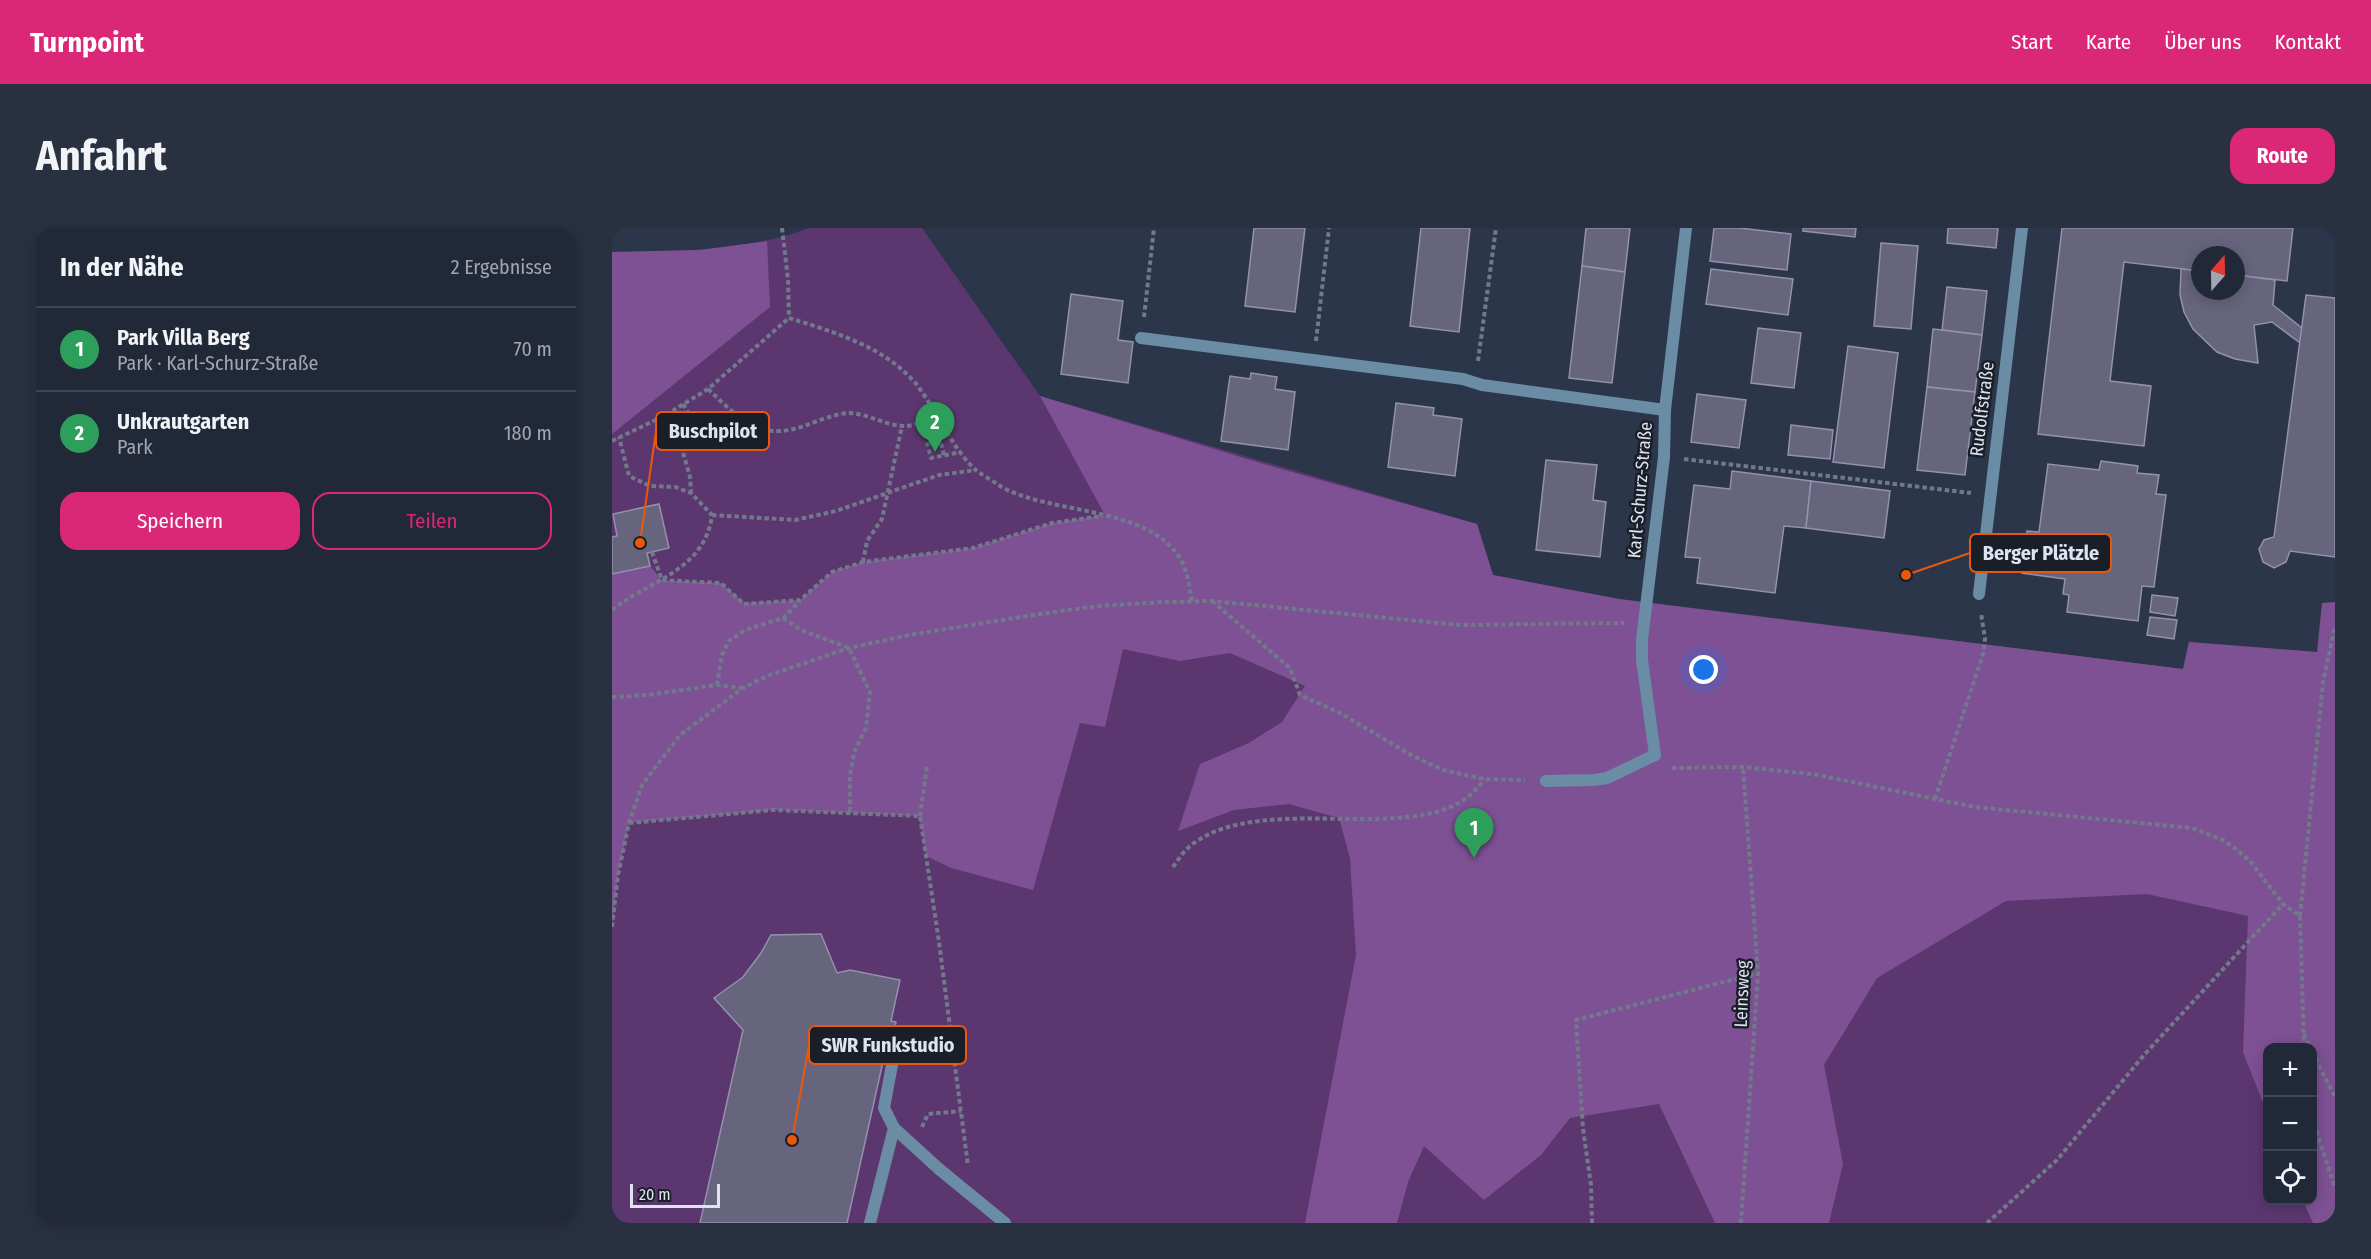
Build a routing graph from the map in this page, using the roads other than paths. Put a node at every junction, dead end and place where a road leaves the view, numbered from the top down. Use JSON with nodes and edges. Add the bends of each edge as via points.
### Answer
{"nodes":[{"id":1,"x":1686,"y":228,"type":"edge"},
{"id":2,"x":2022,"y":228,"type":"edge"},
{"id":3,"x":1141,"y":338,"type":"road end"},
{"id":4,"x":1665,"y":410,"type":"junction"},
{"id":5,"x":1979,"y":594,"type":"road end"},
{"id":6,"x":1546,"y":781,"type":"road end"},
{"id":7,"x":892,"y":1065,"type":"dead end"},
{"id":8,"x":894,"y":1128,"type":"junction"},
{"id":9,"x":870,"y":1223,"type":"edge"},
{"id":10,"x":1005,"y":1223,"type":"edge"}],
"edges":[{"from":1,"to":4,"type":"street","name":"Karl-Schurz-Straße"},
{"from":2,"to":5,"type":"street","name":"Rudolfstraße"},
{"from":3,"to":4,"type":"street","via":[[1463,379]]},
{"from":4,"to":6,"type":"street","name":"Karl-Schurz-Straße","via":[[1664,457],[1642,660],[1654,755],[1607,778]]},
{"from":7,"to":8,"type":"street","via":[[884,1108]]},
{"from":8,"to":9,"type":"street"},
{"from":8,"to":10,"type":"street","bridge":true}]}
